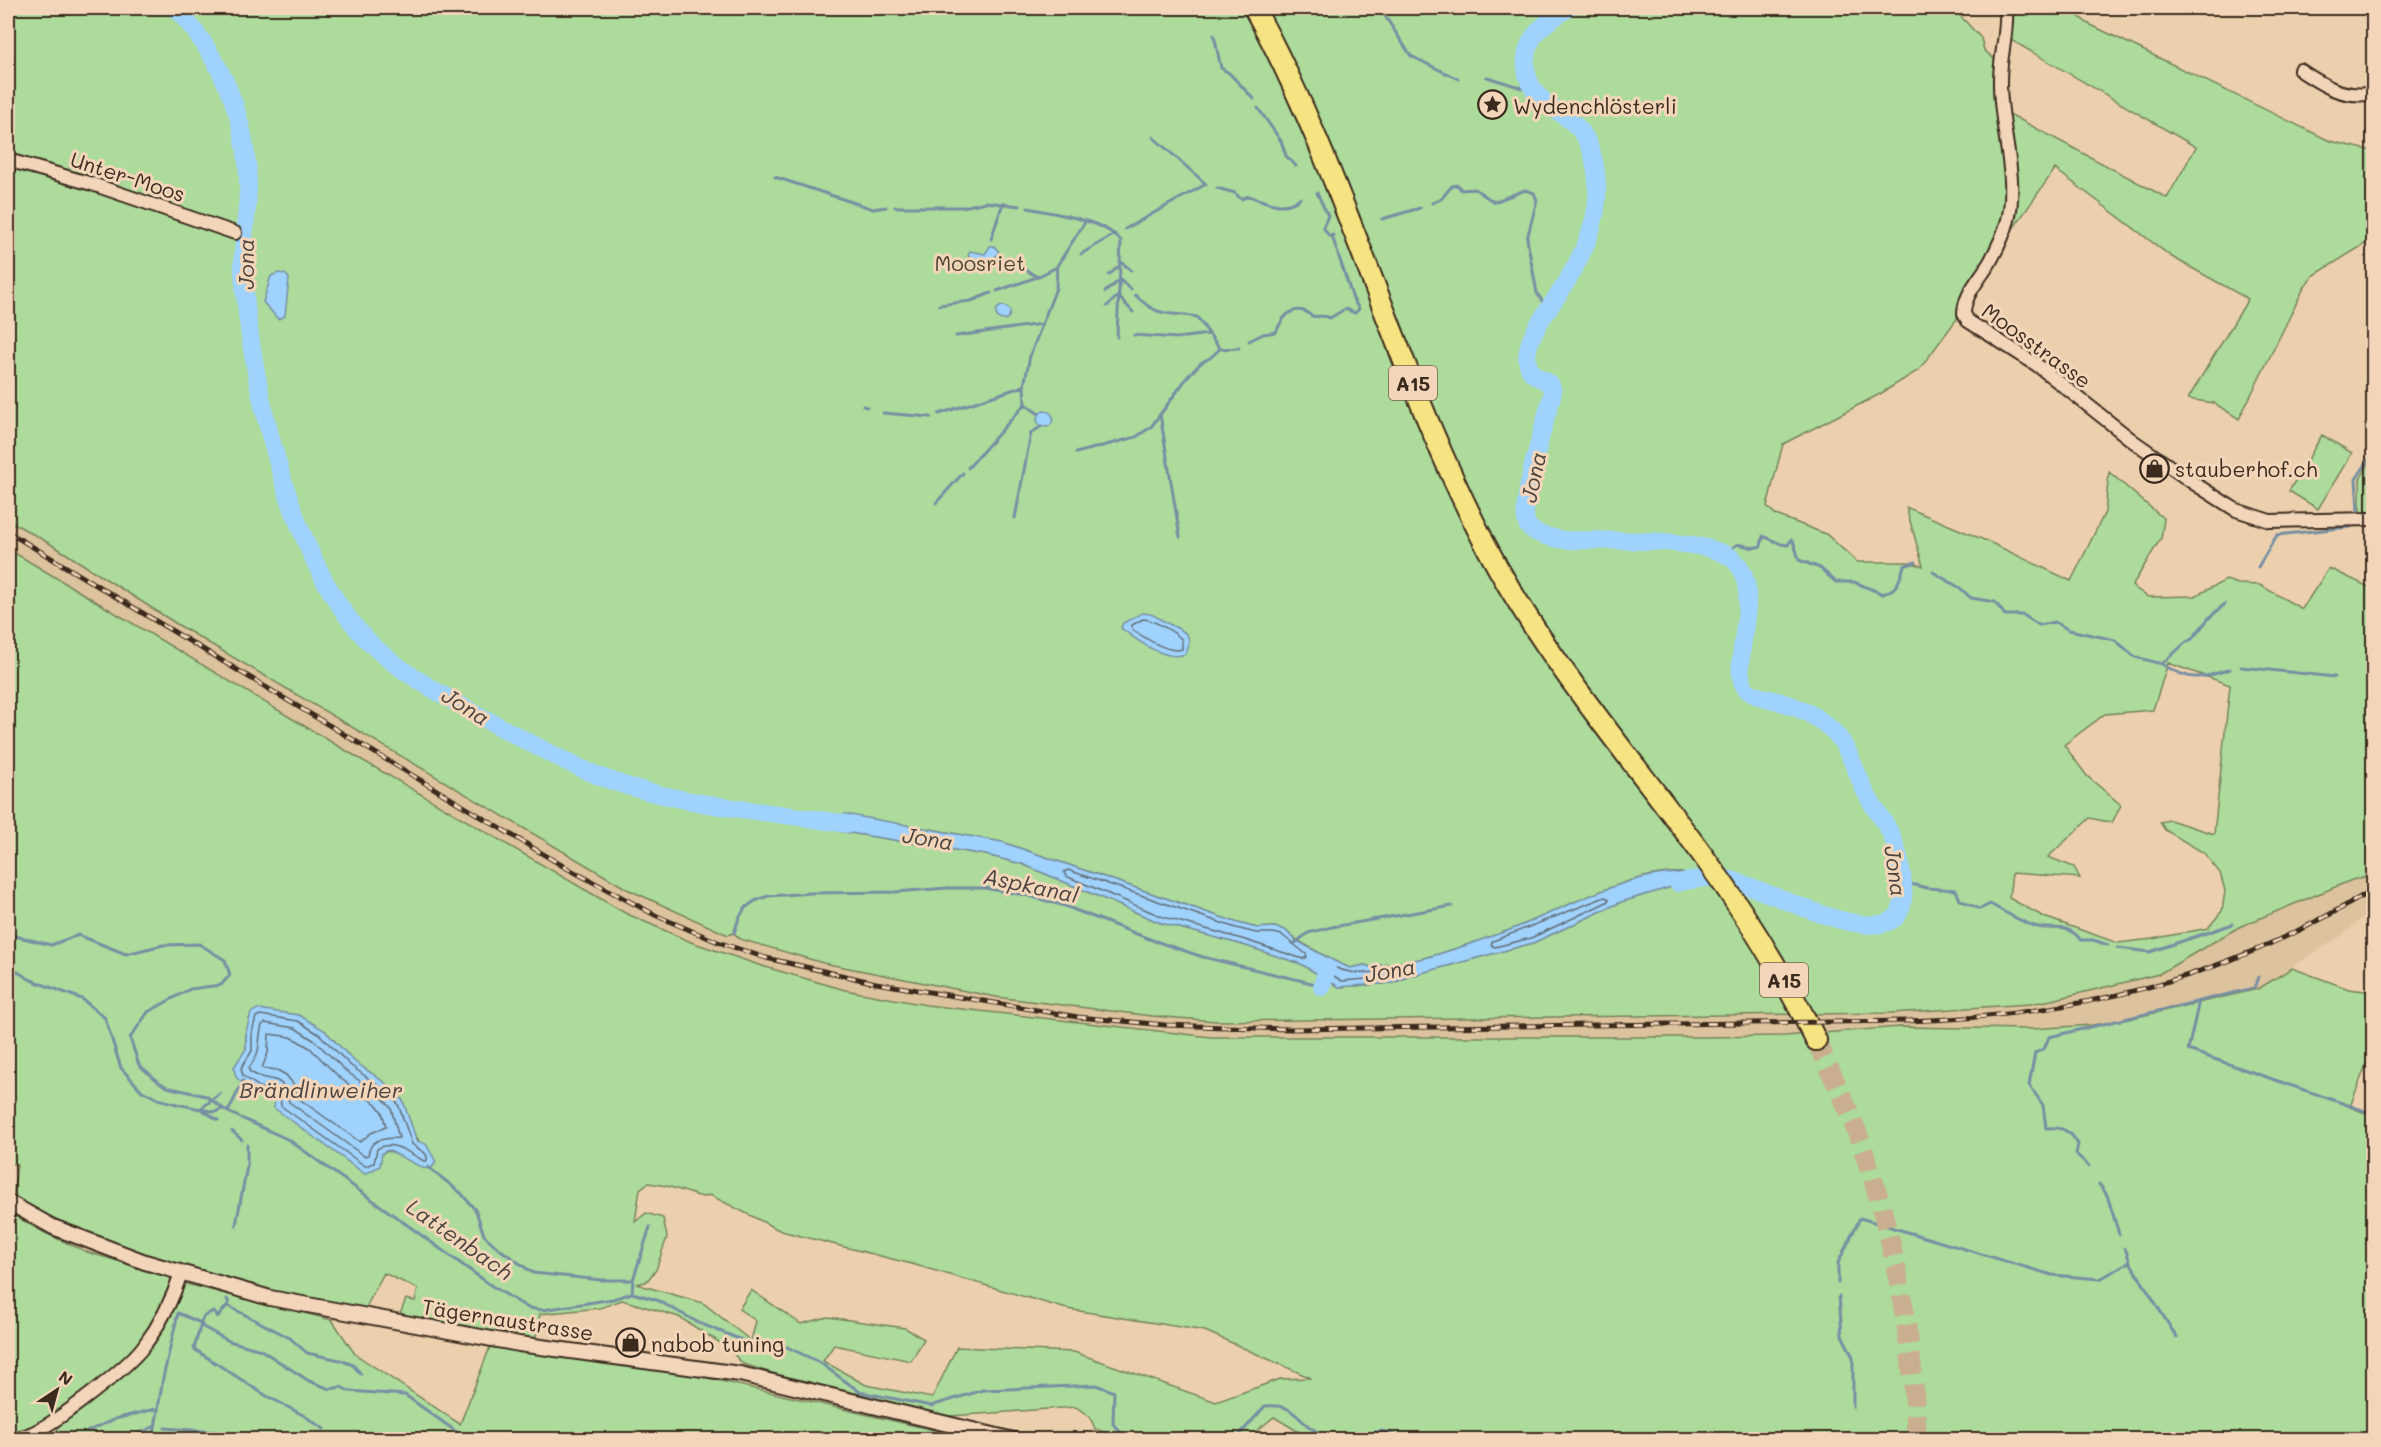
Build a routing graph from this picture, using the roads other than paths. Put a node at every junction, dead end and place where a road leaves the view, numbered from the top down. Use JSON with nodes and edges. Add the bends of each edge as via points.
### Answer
{"nodes":[{"id":1,"x":1254,"y":8,"type":"edge"},
{"id":2,"x":2006,"y":8,"type":"edge"},
{"id":3,"x":2300,"y":70,"type":"dead end"},
{"id":4,"x":2373,"y":93,"type":"edge"},
{"id":5,"x":8,"y":160,"type":"edge"},
{"id":6,"x":235,"y":233,"type":"dead end"},
{"id":7,"x":2373,"y":519,"type":"edge"},
{"id":8,"x":1816,"y":1040,"type":"tunnel mouth"},
{"id":9,"x":8,"y":1202,"type":"edge"},
{"id":10,"x":181,"y":1273,"type":"junction"},
{"id":11,"x":8,"y":1439,"type":"edge"},
{"id":12,"x":1014,"y":1440,"type":"edge"}],
"edges":[{"from":1,"to":8,"type":"highway","number":"A15","via":[[1315,131],[1421,404],[1491,553],[1551,652],[1749,922]]},
{"from":2,"to":7,"type":"street","name":"Moosstrasse","via":[[2008,25],[2000,109],[2011,207],[2000,242],[1966,299],[1964,314],[1968,321],[2037,365],[2133,441],[2236,510],[2270,521]]},
{"from":3,"to":4,"type":"street","via":[[2330,89],[2358,96]]},
{"from":5,"to":6,"type":"street","name":"Unter-Moos"},
{"from":9,"to":10,"type":"street","name":"Tägernaustrasse","via":[[53,1227]]},
{"from":10,"to":11,"type":"street","via":[[168,1306],[135,1355],[50,1424]]},
{"from":10,"to":12,"type":"street","name":"Tägernaustrasse","via":[[270,1298],[351,1314],[519,1344],[740,1374]]}]}
